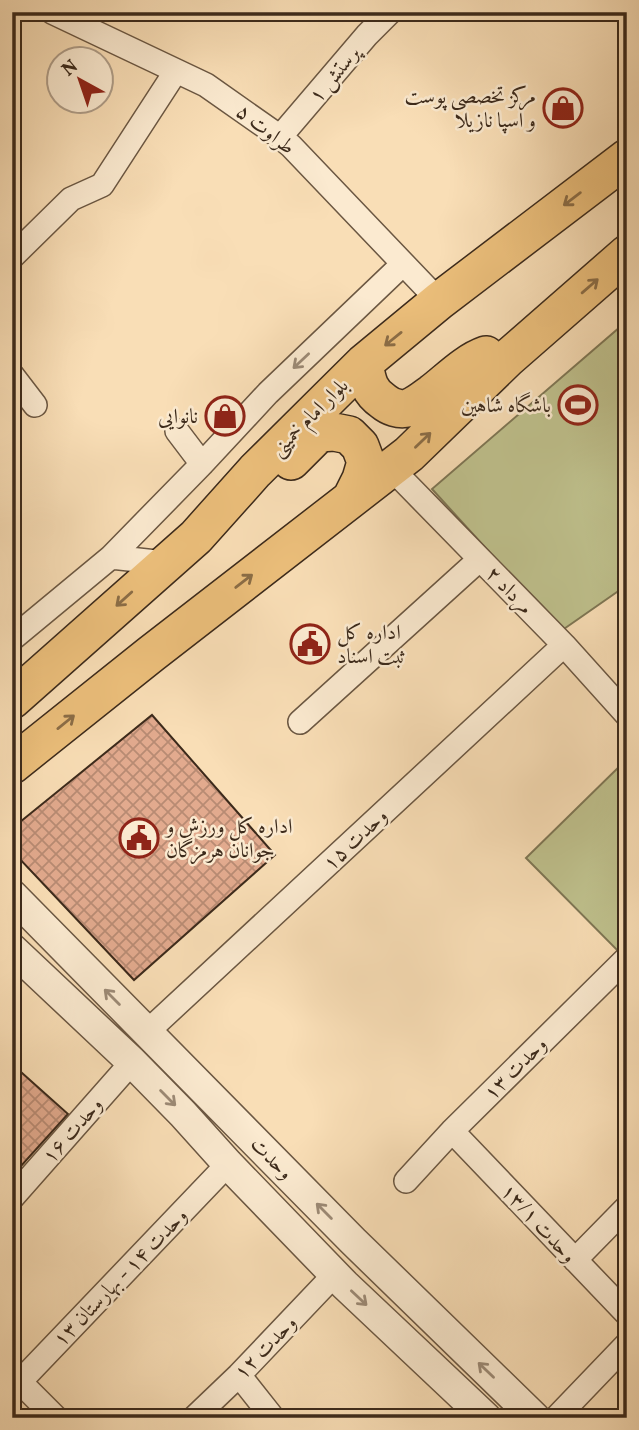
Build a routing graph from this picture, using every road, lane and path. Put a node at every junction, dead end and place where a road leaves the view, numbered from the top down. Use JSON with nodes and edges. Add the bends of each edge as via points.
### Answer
{"nodes":[{"id":1,"x":52,"y":12,"type":"edge"},
{"id":2,"x":390,"y":12,"type":"edge"},
{"id":3,"x":176,"y":71,"type":"junction"},
{"id":4,"x":280,"y":137,"type":"junction"},
{"id":5,"x":627,"y":158,"type":"edge"},
{"id":6,"x":627,"y":254,"type":"edge"},
{"id":7,"x":12,"y":257,"type":"edge"},
{"id":8,"x":403,"y":264,"type":"junction"},
{"id":9,"x":439,"y":301,"type":"junction"},
{"id":10,"x":508,"y":358,"type":"junction"},
{"id":11,"x":364,"y":363,"type":"junction"},
{"id":12,"x":12,"y":375,"type":"edge"},
{"id":13,"x":35,"y":405,"type":"dead end"},
{"id":14,"x":177,"y":431,"type":"dead end"},
{"id":15,"x":202,"y":464,"type":"junction"},
{"id":16,"x":391,"y":468,"type":"junction"},
{"id":17,"x":351,"y":499,"type":"junction"},
{"id":18,"x":196,"y":537,"type":"junction"},
{"id":19,"x":111,"y":556,"type":"junction"},
{"id":20,"x":480,"y":559,"type":"junction"},
{"id":21,"x":165,"y":563,"type":"junction"},
{"id":22,"x":12,"y":639,"type":"edge"},
{"id":23,"x":564,"y":645,"type":"junction"},
{"id":24,"x":12,"y":700,"type":"edge"},
{"id":25,"x":627,"y":715,"type":"edge"},
{"id":26,"x":300,"y":722,"type":"dead end"},
{"id":27,"x":12,"y":765,"type":"edge"},
{"id":28,"x":12,"y":895,"type":"edge"},
{"id":29,"x":12,"y":949,"type":"edge"},
{"id":30,"x":627,"y":958,"type":"edge"},
{"id":31,"x":147,"y":1032,"type":"junction"},
{"id":32,"x":132,"y":1062,"type":"junction"},
{"id":33,"x":452,"y":1131,"type":"junction"},
{"id":34,"x":228,"y":1164,"type":"junction"},
{"id":35,"x":406,"y":1181,"type":"dead end"},
{"id":36,"x":12,"y":1198,"type":"edge"},
{"id":37,"x":627,"y":1207,"type":"edge"},
{"id":38,"x":575,"y":1260,"type":"junction"},
{"id":39,"x":335,"y":1274,"type":"junction"},
{"id":40,"x":627,"y":1314,"type":"edge"},
{"id":41,"x":627,"y":1344,"type":"edge"},
{"id":42,"x":239,"y":1375,"type":"junction"},
{"id":43,"x":16,"y":1386,"type":"edge"},
{"id":44,"x":56,"y":1418,"type":"edge"},
{"id":45,"x":194,"y":1418,"type":"edge"},
{"id":46,"x":273,"y":1418,"type":"edge"},
{"id":47,"x":486,"y":1418,"type":"edge"},
{"id":48,"x":536,"y":1418,"type":"edge"},
{"id":49,"x":556,"y":1418,"type":"edge"}],
"edges":[{"from":1,"to":3,"type":"street","name":"طراوت ۵"},
{"from":2,"to":4,"type":"street","name":"پرستش ۱"},
{"from":3,"to":4,"type":"street","name":"طراوت ۵","via":[[206,85]]},
{"from":3,"to":7,"type":"street","via":[[102,185],[71,199]]},
{"from":4,"to":8,"type":"street","name":"طراوت ۵"},
{"from":5,"to":9,"type":"main road","name":"بلوار امام خمینی","one_way":true},
{"from":10,"to":6,"type":"main road","one_way":true},
{"from":8,"to":9,"type":"street","name":"طراوت ۵"},
{"from":8,"to":15,"type":"street","one_way":true,"via":[[268,393]]},
{"from":9,"to":11,"type":"main road","name":"بلوار امام خمینی","one_way":true},
{"from":10,"to":11,"type":"main road","via":[[484,355],[424,399],[396,408],[375,396],[367,384]]},
{"from":16,"to":10,"type":"main road","one_way":true},
{"from":11,"to":18,"type":"main road","name":"بلوار امام خمینی"},
{"from":12,"to":13,"type":"street"},
{"from":14,"to":15,"type":"street"},
{"from":15,"to":19,"type":"street"},
{"from":16,"to":17,"type":"main road"},
{"from":16,"to":20,"type":"street","name":"مرداد ۲"},
{"from":17,"to":18,"type":"main road","via":[[366,462],[360,446],[349,435],[319,433],[276,476]]},
{"from":27,"to":17,"type":"main road","one_way":true},
{"from":18,"to":21,"type":"main road","name":"بلوار امام خمینی"},
{"from":19,"to":21,"type":"street"},
{"from":19,"to":22,"type":"street"},
{"from":20,"to":23,"type":"street","name":"مرداد ۲"},
{"from":20,"to":26,"type":"street"},
{"from":21,"to":24,"type":"main road","name":"بلوار امام خمینی","one_way":true},
{"from":23,"to":25,"type":"street","name":"مرداد ۲"},
{"from":23,"to":31,"type":"street","name":"وحدت ۱۵"},
{"from":31,"to":28,"type":"street","name":"وحدت","one_way":true},
{"from":29,"to":32,"type":"street","name":"وحدت"},
{"from":30,"to":33,"type":"street","name":"وحدت ۱۳"},
{"from":48,"to":31,"type":"street","name":"وحدت","one_way":true},
{"from":32,"to":34,"type":"street","name":"وحدت","one_way":true},
{"from":32,"to":36,"type":"street","name":"وحدت ۱۶"},
{"from":33,"to":35,"type":"street","name":"وحدت ۱۳"},
{"from":33,"to":38,"type":"street","name":"وحدت ۱۳/۱"},
{"from":34,"to":39,"type":"street","name":"وحدت"},
{"from":34,"to":43,"type":"street","name":"وحدت ۱۴ - بهارستان ۱۳"},
{"from":37,"to":38,"type":"street"},
{"from":38,"to":40,"type":"street","name":"وحدت ۱۳/۱"},
{"from":39,"to":42,"type":"street","name":"وحدت ۱۲"},
{"from":39,"to":47,"type":"street","name":"وحدت","one_way":true},
{"from":41,"to":49,"type":"street"},
{"from":42,"to":45,"type":"street","name":"وحدت ۱۲"},
{"from":42,"to":46,"type":"street"},
{"from":43,"to":44,"type":"street"}]}
